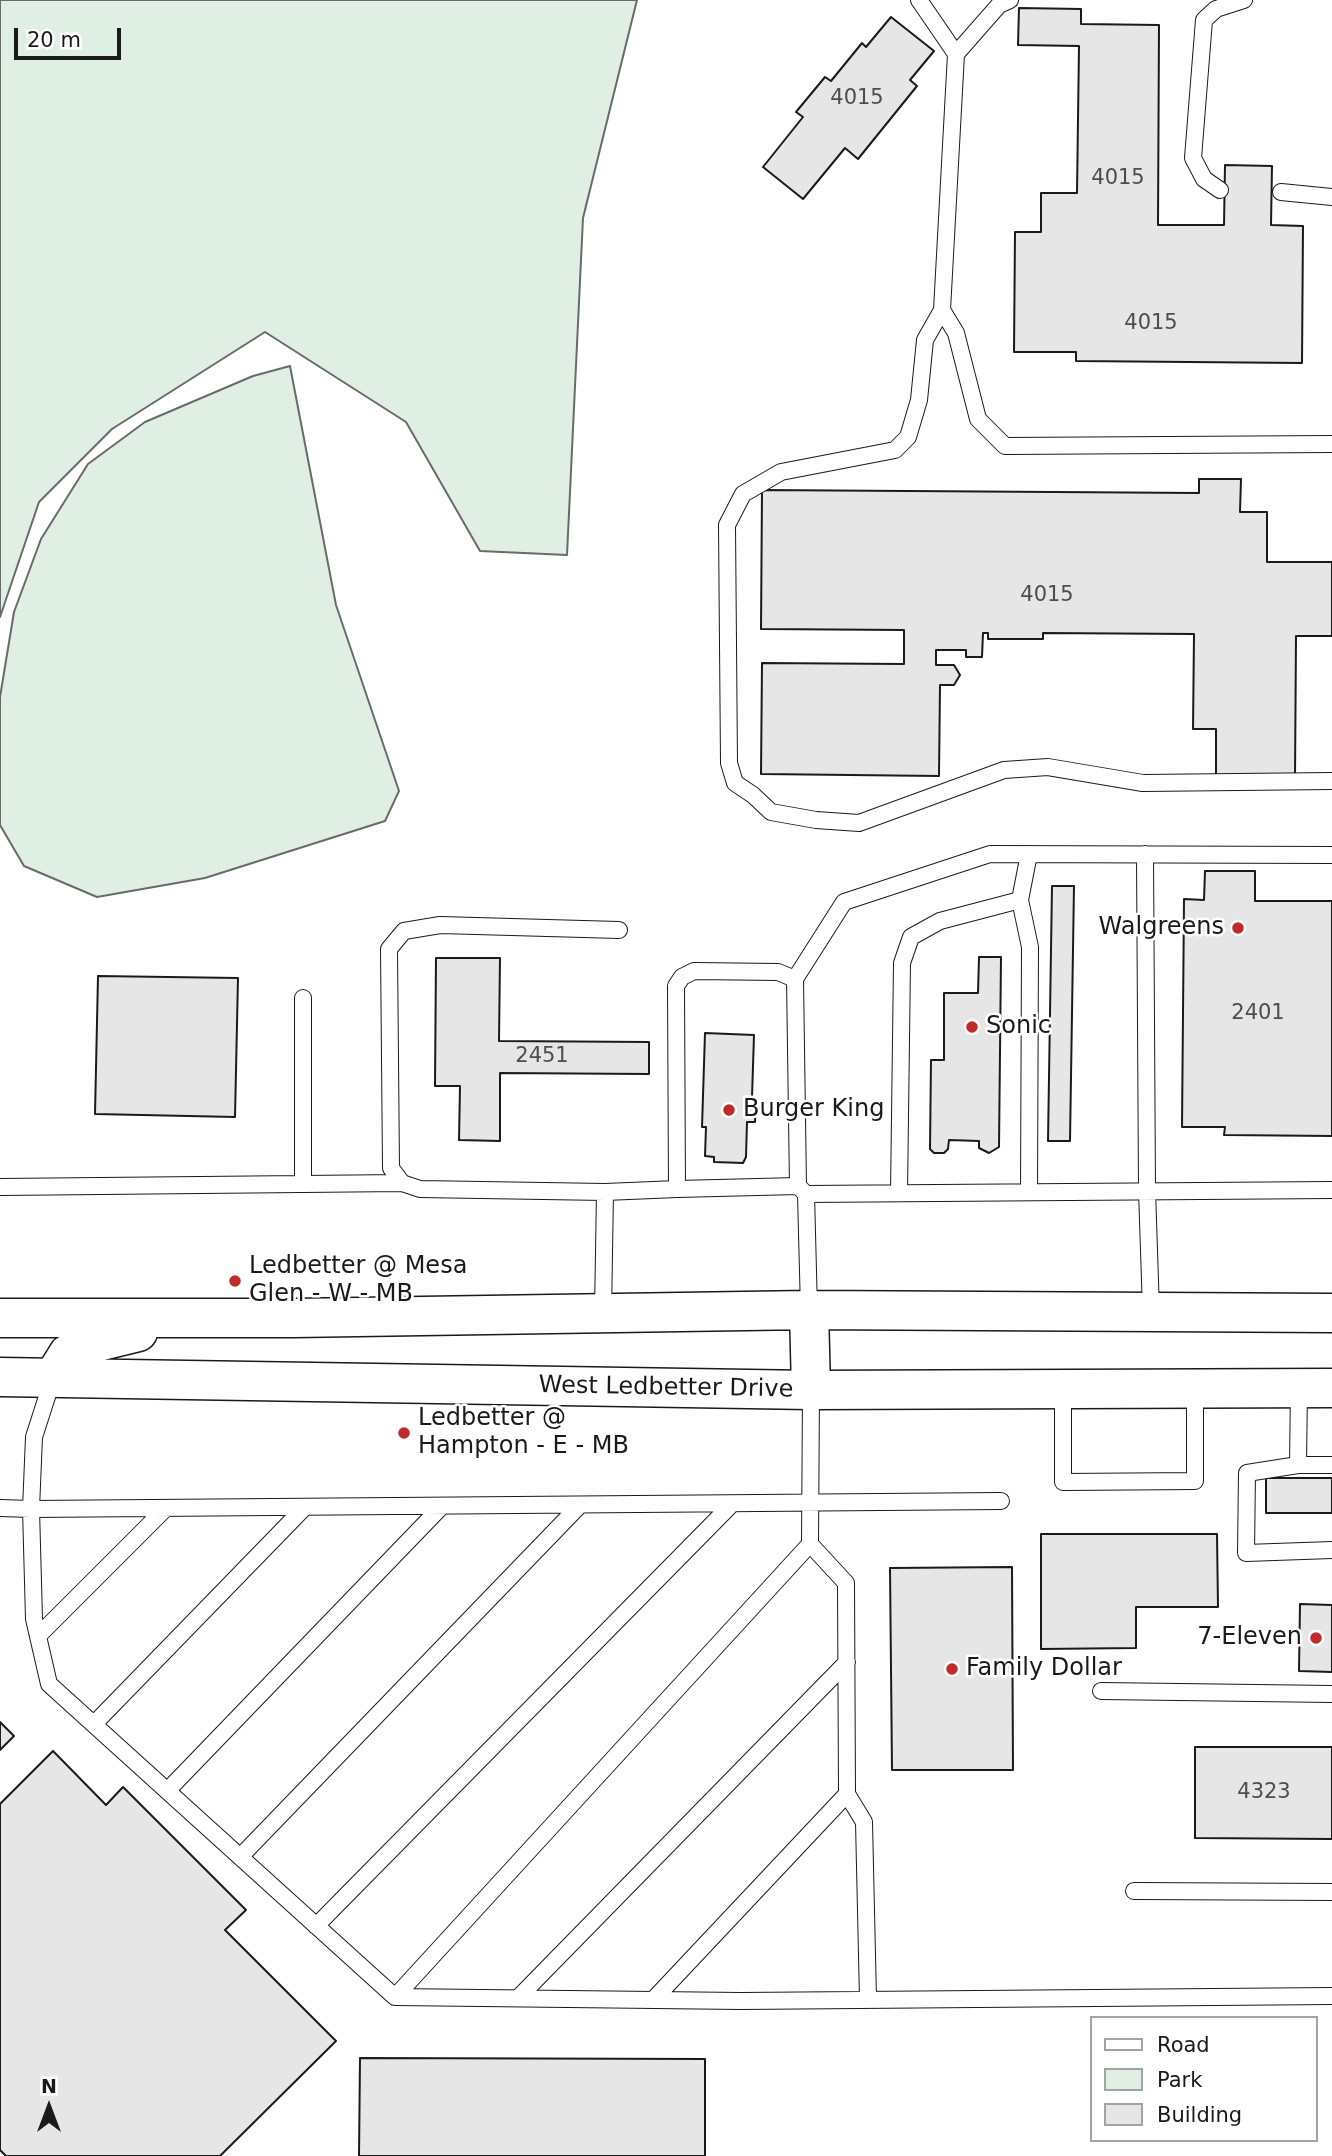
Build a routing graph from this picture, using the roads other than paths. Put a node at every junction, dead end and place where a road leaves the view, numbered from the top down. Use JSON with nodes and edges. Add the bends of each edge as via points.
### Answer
{"nodes":[{"id":1,"x":919,"y":0,"type":"edge"},
{"id":2,"x":1010,"y":0,"type":"edge"},
{"id":3,"x":1244,"y":0,"type":"edge"},
{"id":4,"x":1214,"y":4,"type":"edge"},
{"id":5,"x":956,"y":54,"type":"junction"},
{"id":6,"x":1220,"y":191,"type":"dead end"},
{"id":7,"x":1281,"y":192,"type":"dead end"},
{"id":8,"x":1332,"y":197,"type":"edge"},
{"id":9,"x":942,"y":310,"type":"junction"},
{"id":10,"x":1332,"y":444,"type":"edge"},
{"id":11,"x":1332,"y":781,"type":"edge"},
{"id":12,"x":1028,"y":854,"type":"junction"},
{"id":13,"x":1145,"y":854,"type":"junction"},
{"id":14,"x":1332,"y":855,"type":"edge"},
{"id":15,"x":1020,"y":900,"type":"junction"},
{"id":16,"x":619,"y":930,"type":"dead end"},
{"id":17,"x":795,"y":979,"type":"junction"},
{"id":18,"x":303,"y":998,"type":"dead end"},
{"id":19,"x":402,"y":1183,"type":"junction"},
{"id":20,"x":303,"y":1184,"type":"junction"},
{"id":21,"x":0,"y":1186,"type":"edge"},
{"id":22,"x":677,"y":1189,"type":"junction"},
{"id":23,"x":802,"y":1190,"type":"junction"},
{"id":24,"x":1147,"y":1190,"type":"junction"},
{"id":25,"x":1332,"y":1190,"type":"edge"},
{"id":26,"x":605,"y":1192,"type":"junction"},
{"id":27,"x":1028,"y":1192,"type":"junction"},
{"id":28,"x":899,"y":1193,"type":"junction"},
{"id":29,"x":809,"y":1310,"type":"junction"},
{"id":30,"x":1151,"y":1311,"type":"junction"},
{"id":31,"x":1332,"y":1312,"type":"edge"},
{"id":32,"x":603,"y":1314,"type":"junction"},
{"id":33,"x":0,"y":1318,"type":"edge"},
{"id":34,"x":294,"y":1318,"type":"junction"},
{"id":35,"x":0,"y":1377,"type":"edge"},
{"id":36,"x":52,"y":1378,"type":"junction"},
{"id":37,"x":1195,"y":1388,"type":"junction"},
{"id":38,"x":1316,"y":1388,"type":"edge"},
{"id":39,"x":1063,"y":1389,"type":"junction"},
{"id":40,"x":811,"y":1390,"type":"junction"},
{"id":41,"x":1298,"y":1465,"type":"junction"},
{"id":42,"x":1332,"y":1465,"type":"edge"},
{"id":43,"x":1001,"y":1501,"type":"dead end"},
{"id":44,"x":732,"y":1503,"type":"junction"},
{"id":45,"x":810,"y":1503,"type":"junction"},
{"id":46,"x":580,"y":1505,"type":"junction"},
{"id":47,"x":442,"y":1506,"type":"junction"},
{"id":48,"x":305,"y":1507,"type":"junction"},
{"id":49,"x":0,"y":1508,"type":"edge"},
{"id":50,"x":166,"y":1508,"type":"junction"},
{"id":51,"x":31,"y":1509,"type":"junction"},
{"id":52,"x":810,"y":1544,"type":"junction"},
{"id":53,"x":1332,"y":1550,"type":"edge"},
{"id":54,"x":38,"y":1636,"type":"junction"},
{"id":55,"x":847,"y":1662,"type":"junction"},
{"id":56,"x":1101,"y":1691,"type":"dead end"},
{"id":57,"x":1332,"y":1694,"type":"edge"},
{"id":58,"x":94,"y":1724,"type":"junction"},
{"id":59,"x":167,"y":1791,"type":"junction"},
{"id":60,"x":847,"y":1794,"type":"junction"},
{"id":61,"x":240,"y":1857,"type":"junction"},
{"id":62,"x":1134,"y":1891,"type":"dead end"},
{"id":63,"x":1332,"y":1892,"type":"edge"},
{"id":64,"x":316,"y":1926,"type":"junction"},
{"id":65,"x":1332,"y":1996,"type":"edge"},
{"id":66,"x":395,"y":1997,"type":"junction"},
{"id":67,"x":518,"y":1998,"type":"junction"},
{"id":68,"x":654,"y":1999,"type":"junction"},
{"id":69,"x":868,"y":1999,"type":"junction"}],
"edges":[{"from":1,"to":5,"type":"lane"},
{"from":2,"to":5,"type":"lane","via":[[999,5]]},
{"from":3,"to":4,"type":"lane"},
{"from":4,"to":6,"type":"lane","via":[[1216,9],[1204,20],[1193,158],[1204,179]]},
{"from":5,"to":9,"type":"lane"},
{"from":7,"to":8,"type":"lane"},
{"from":9,"to":10,"type":"lane","via":[[956,333],[978,419],[1005,446]]},
{"from":9,"to":11,"type":"lane","via":[[925,340],[919,400],[908,437],[895,450],[781,472],[743,494],[727,525],[729,763],[734,783],[771,812],[859,823],[1004,770],[1048,767],[1143,783]]},
{"from":12,"to":13,"type":"lane"},
{"from":12,"to":15,"type":"lane"},
{"from":12,"to":17,"type":"lane","via":[[990,854],[844,902]]},
{"from":13,"to":14,"type":"lane"},
{"from":13,"to":24,"type":"lane"},
{"from":15,"to":27,"type":"lane","via":[[1030,947]]},
{"from":15,"to":28,"type":"lane","via":[[940,921],[911,937],[902,963]]},
{"from":16,"to":19,"type":"lane","via":[[440,925],[404,931],[388,949],[391,1168]]},
{"from":17,"to":22,"type":"lane","via":[[778,972],[694,971],[676,986]]},
{"from":17,"to":23,"type":"lane"},
{"from":18,"to":20,"type":"lane"},
{"from":19,"to":20,"type":"lane"},
{"from":19,"to":26,"type":"lane","via":[[421,1189]]},
{"from":20,"to":21,"type":"lane"},
{"from":22,"to":23,"type":"lane"},
{"from":22,"to":26,"type":"lane"},
{"from":23,"to":28,"type":"lane"},
{"from":23,"to":29,"type":"lane"},
{"from":24,"to":25,"type":"lane"},
{"from":24,"to":27,"type":"lane"},
{"from":24,"to":30,"type":"lane"},
{"from":26,"to":32,"type":"lane"},
{"from":27,"to":28,"type":"lane"},
{"from":29,"to":30,"type":"main road"},
{"from":29,"to":32,"type":"main road"},
{"from":29,"to":40,"type":"main road"},
{"from":30,"to":31,"type":"main road"},
{"from":32,"to":34,"type":"main road"},
{"from":33,"to":34,"type":"main road"},
{"from":34,"to":36,"type":"main road","via":[[130,1332],[68,1354]]},
{"from":35,"to":36,"type":"main road","name":"West Ledbetter Drive"},
{"from":36,"to":40,"type":"main road","name":"West Ledbetter Drive"},
{"from":36,"to":51,"type":"lane","via":[[34,1437]]},
{"from":37,"to":38,"type":"main road","name":"West Ledbetter Drive"},
{"from":37,"to":39,"type":"main road","name":"West Ledbetter Drive"},
{"from":37,"to":39,"type":"lane","via":[[1195,1481],[1063,1482]]},
{"from":38,"to":41,"type":"lane"},
{"from":39,"to":40,"type":"main road","name":"West Ledbetter Drive"},
{"from":40,"to":45,"type":"lane"},
{"from":41,"to":42,"type":"lane"},
{"from":41,"to":53,"type":"lane","via":[[1247,1473],[1246,1553]]},
{"from":43,"to":45,"type":"lane"},
{"from":44,"to":45,"type":"lane"},
{"from":44,"to":46,"type":"lane"},
{"from":44,"to":64,"type":"lane"},
{"from":45,"to":52,"type":"lane"},
{"from":46,"to":47,"type":"lane"},
{"from":46,"to":61,"type":"lane"},
{"from":47,"to":48,"type":"lane"},
{"from":47,"to":59,"type":"lane"},
{"from":48,"to":50,"type":"lane"},
{"from":48,"to":58,"type":"lane"},
{"from":49,"to":51,"type":"lane"},
{"from":50,"to":51,"type":"lane"},
{"from":50,"to":54,"type":"lane"},
{"from":51,"to":54,"type":"lane"},
{"from":52,"to":55,"type":"lane","via":[[846,1583]]},
{"from":52,"to":66,"type":"lane"},
{"from":54,"to":58,"type":"lane","via":[[49,1684]]},
{"from":55,"to":60,"type":"lane"},
{"from":55,"to":67,"type":"lane"},
{"from":56,"to":57,"type":"lane"},
{"from":58,"to":59,"type":"lane"},
{"from":59,"to":61,"type":"lane"},
{"from":60,"to":68,"type":"lane"},
{"from":60,"to":69,"type":"lane","via":[[864,1822]]},
{"from":61,"to":64,"type":"lane"},
{"from":62,"to":63,"type":"lane"},
{"from":64,"to":66,"type":"lane"},
{"from":65,"to":69,"type":"lane"},
{"from":66,"to":67,"type":"lane"},
{"from":67,"to":68,"type":"lane"},
{"from":68,"to":69,"type":"lane"}]}
